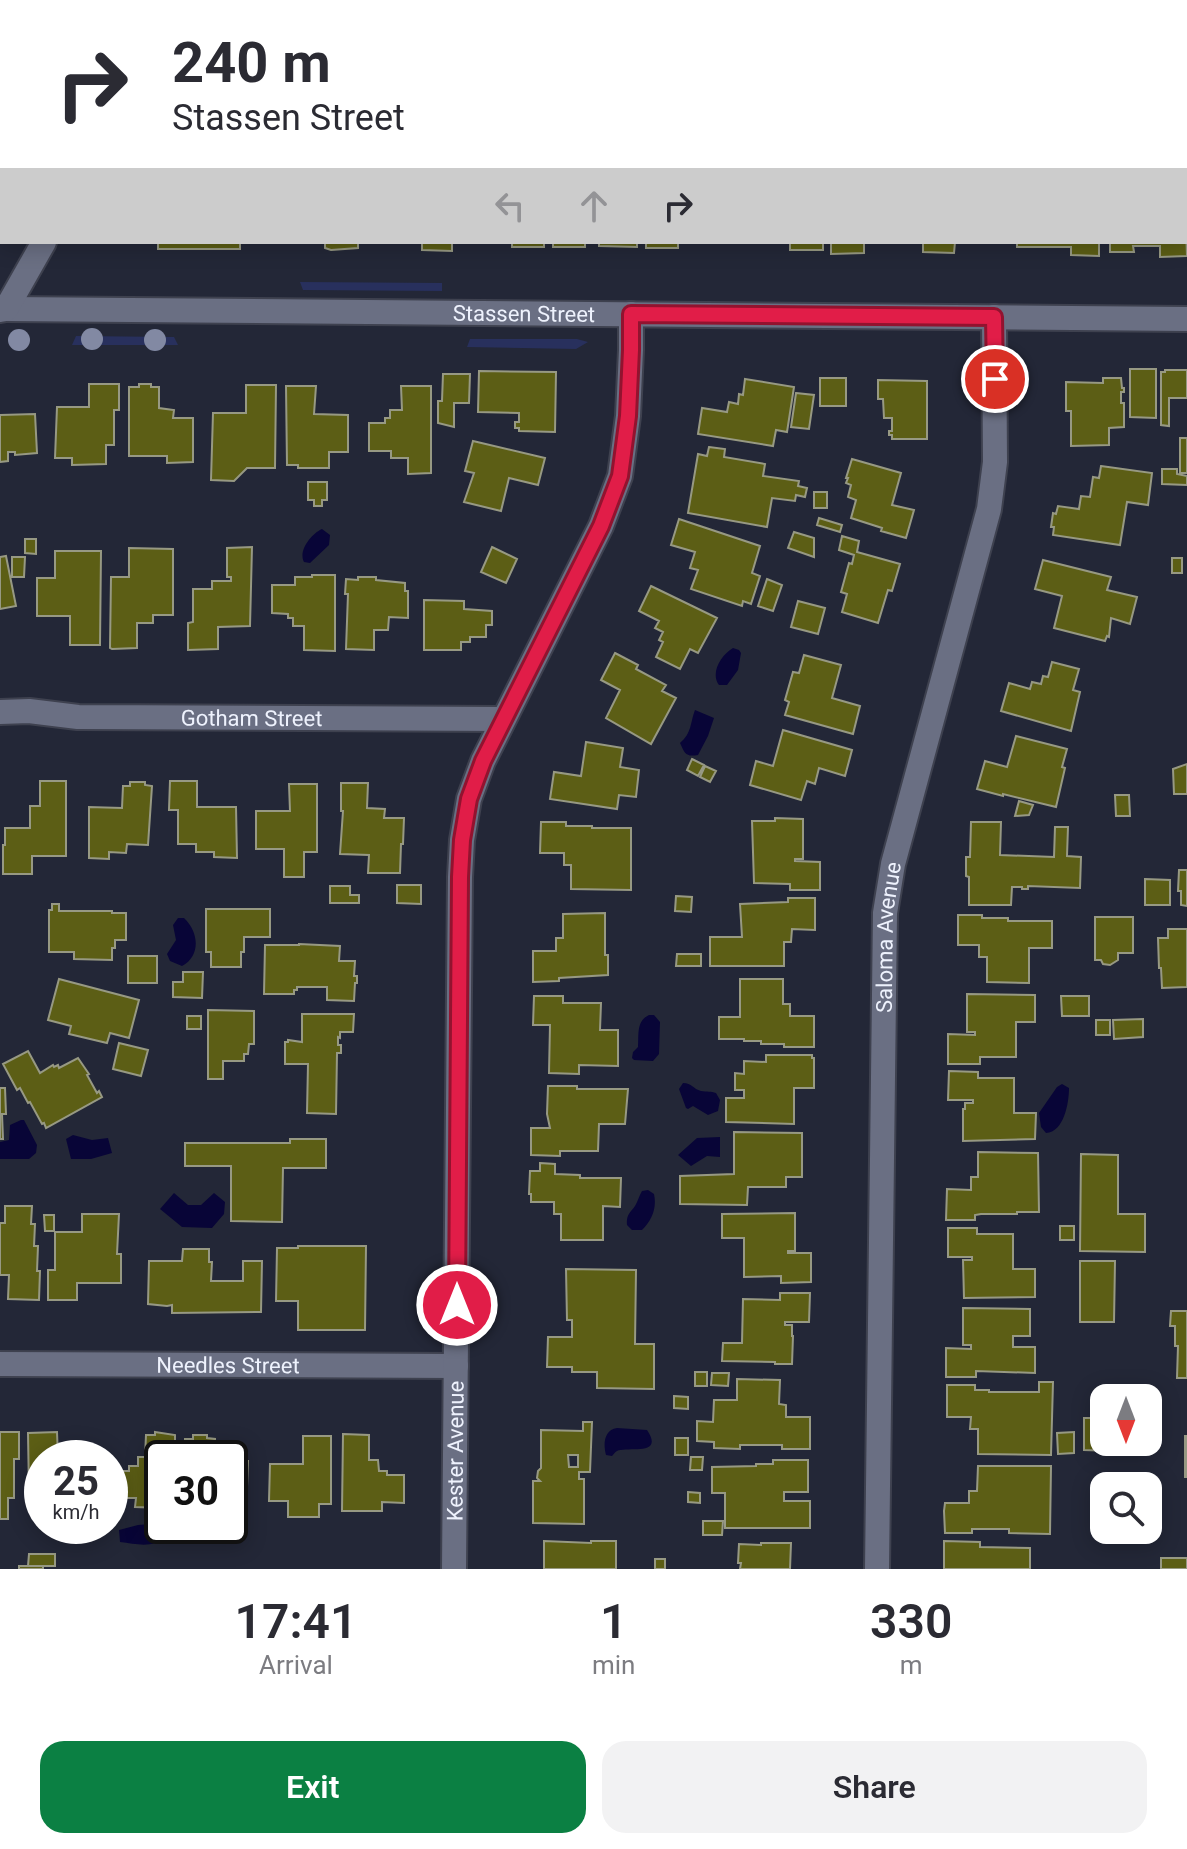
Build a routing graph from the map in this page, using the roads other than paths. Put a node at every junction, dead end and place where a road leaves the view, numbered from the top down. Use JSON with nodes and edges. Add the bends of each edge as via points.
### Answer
{"nodes":[{"id":1,"x":43,"y":244,"type":"edge"},
{"id":2,"x":3,"y":310,"type":"edge"},
{"id":3,"x":631,"y":314,"type":"junction"},
{"id":4,"x":994,"y":317,"type":"junction"},
{"id":5,"x":1187,"y":319,"type":"edge"},
{"id":6,"x":0,"y":712,"type":"edge"},
{"id":7,"x":503,"y":719,"type":"junction"},
{"id":8,"x":0,"y":1364,"type":"edge"},
{"id":9,"x":456,"y":1366,"type":"junction"},
{"id":10,"x":454,"y":1569,"type":"edge"},
{"id":11,"x":877,"y":1569,"type":"edge"}],
"edges":[{"from":1,"to":2,"type":"street"},
{"from":2,"to":3,"type":"street","name":"Stassen Street"},
{"from":3,"to":4,"type":"street","name":"Stassen Street"},
{"from":3,"to":7,"type":"street","name":"Kester Avenue","via":[[620,476],[601,526]]},
{"from":4,"to":5,"type":"street","name":"Stassen Street"},
{"from":4,"to":11,"type":"street","name":"Saloma Avenue","via":[[995,462],[989,509],[893,864],[885,913]]},
{"from":6,"to":7,"type":"street","name":"Gotham Street"},
{"from":7,"to":9,"type":"street","name":"Kester Avenue","via":[[469,799],[462,840]]},
{"from":8,"to":9,"type":"street","name":"Needles Street"},
{"from":9,"to":10,"type":"street","name":"Kester Avenue"}]}
